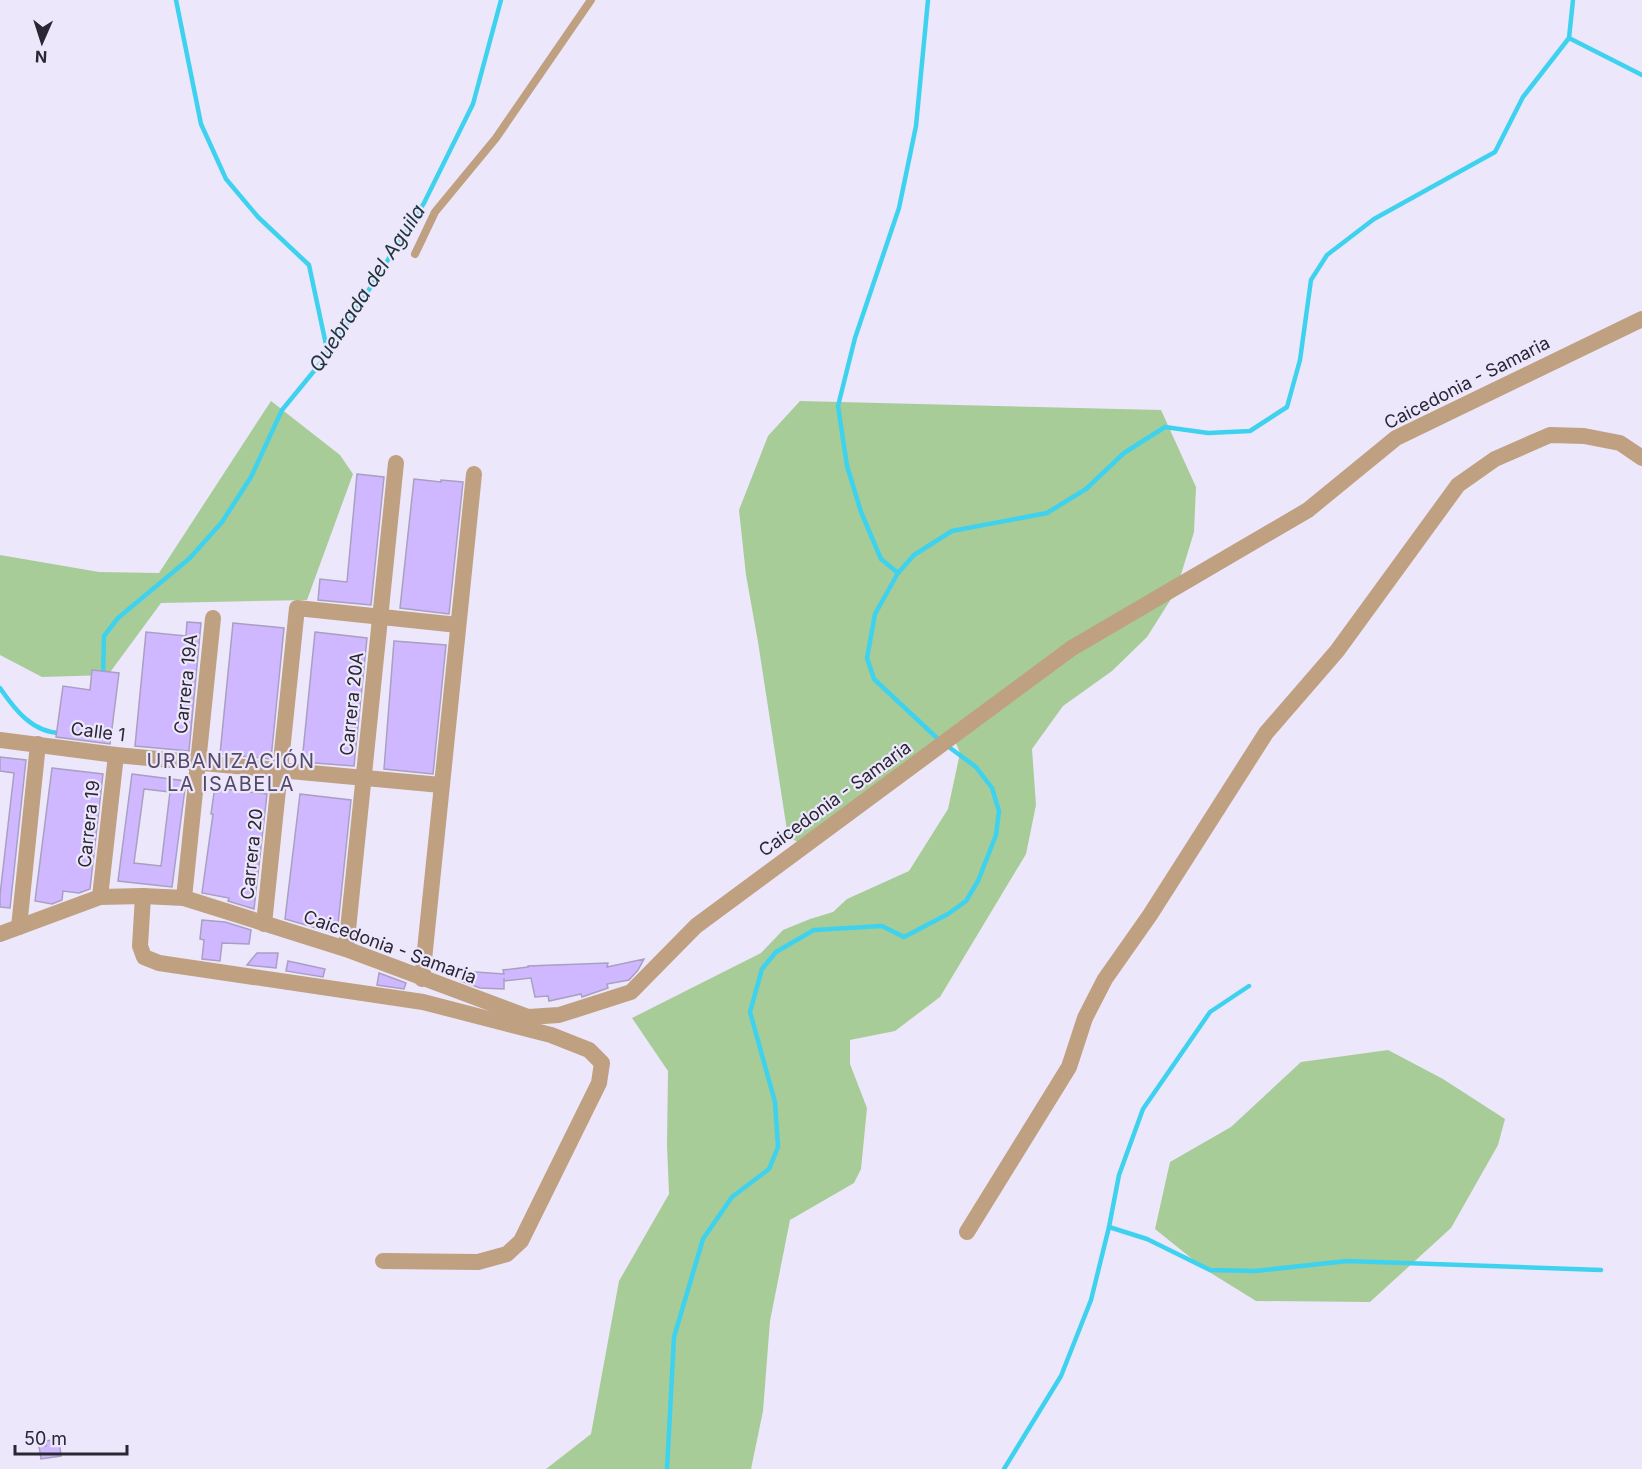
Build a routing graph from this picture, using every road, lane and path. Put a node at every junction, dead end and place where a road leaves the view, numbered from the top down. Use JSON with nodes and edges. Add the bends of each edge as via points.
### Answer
{"nodes":[{"id":1,"x":591,"y":0,"type":"edge"},
{"id":2,"x":415,"y":254,"type":"dead end"},
{"id":3,"x":1642,"y":319,"type":"edge"},
{"id":4,"x":1642,"y":458,"type":"edge"},
{"id":5,"x":396,"y":463,"type":"dead end"},
{"id":6,"x":474,"y":474,"type":"dead end"},
{"id":7,"x":380,"y":617,"type":"junction"},
{"id":8,"x":213,"y":618,"type":"dead end"},
{"id":9,"x":458,"y":625,"type":"junction"},
{"id":10,"x":0,"y":740,"type":"edge"},
{"id":11,"x":38,"y":744,"type":"junction"},
{"id":12,"x":116,"y":755,"type":"junction"},
{"id":13,"x":197,"y":762,"type":"junction"},
{"id":14,"x":280,"y":769,"type":"junction"},
{"id":15,"x":364,"y":777,"type":"junction"},
{"id":16,"x":441,"y":786,"type":"junction"},
{"id":17,"x":143,"y":896,"type":"junction"},
{"id":18,"x":100,"y":897,"type":"junction"},
{"id":19,"x":184,"y":898,"type":"junction"},
{"id":20,"x":264,"y":924,"type":"junction"},
{"id":21,"x":19,"y":927,"type":"junction"},
{"id":22,"x":0,"y":934,"type":"edge"},
{"id":23,"x":346,"y":949,"type":"junction"},
{"id":24,"x":422,"y":979,"type":"junction"},
{"id":25,"x":967,"y":1232,"type":"dead end"},
{"id":26,"x":383,"y":1261,"type":"dead end"}],
"edges":[{"from":1,"to":2,"type":"lane","via":[[496,138],[435,212]]},
{"from":3,"to":24,"type":"street","name":"Caicedonia - Samaria","via":[[1396,438],[1308,510],[1072,648],[696,926],[631,992],[559,1016],[528,1017]]},
{"from":4,"to":25,"type":"street","via":[[1620,443],[1550,435],[1495,459],[1458,485],[1337,651],[1266,733],[1105,979],[1085,1018],[1070,1067]]},
{"from":5,"to":7,"type":"street","name":"Carrera 20A"},
{"from":6,"to":9,"type":"street"},
{"from":7,"to":9,"type":"street"},
{"from":7,"to":14,"type":"street","name":"Carrera 20","via":[[297,608]]},
{"from":7,"to":15,"type":"street","name":"Carrera 20A"},
{"from":8,"to":13,"type":"street","name":"Carrera 19A"},
{"from":9,"to":16,"type":"street"},
{"from":10,"to":11,"type":"street","name":"Calle 1"},
{"from":11,"to":12,"type":"street","name":"Calle 1"},
{"from":11,"to":21,"type":"street"},
{"from":12,"to":13,"type":"street","name":"Calle 1"},
{"from":12,"to":18,"type":"street","name":"Carrera 19"},
{"from":13,"to":14,"type":"street","name":"Calle 1"},
{"from":13,"to":19,"type":"street","name":"Carrera 19A"},
{"from":14,"to":15,"type":"street","name":"Calle 1"},
{"from":14,"to":20,"type":"street","name":"Carrera 20"},
{"from":15,"to":16,"type":"street","name":"Calle 1"},
{"from":15,"to":23,"type":"street","name":"Carrera 20A"},
{"from":16,"to":24,"type":"street"},
{"from":17,"to":18,"type":"street","name":"Caicedonia - Samaria"},
{"from":17,"to":19,"type":"street","name":"Caicedonia - Samaria"},
{"from":17,"to":26,"type":"street","via":[[140,946],[144,957],[159,963],[423,1002],[551,1035],[589,1050],[602,1063],[599,1083],[521,1241],[507,1254],[478,1262]]},
{"from":18,"to":21,"type":"street","name":"Caicedonia - Samaria"},
{"from":19,"to":20,"type":"street","name":"Caicedonia - Samaria"},
{"from":20,"to":23,"type":"street","name":"Caicedonia - Samaria"},
{"from":21,"to":22,"type":"street","name":"Caicedonia - Samaria"},
{"from":23,"to":24,"type":"street","name":"Caicedonia - Samaria"}]}
